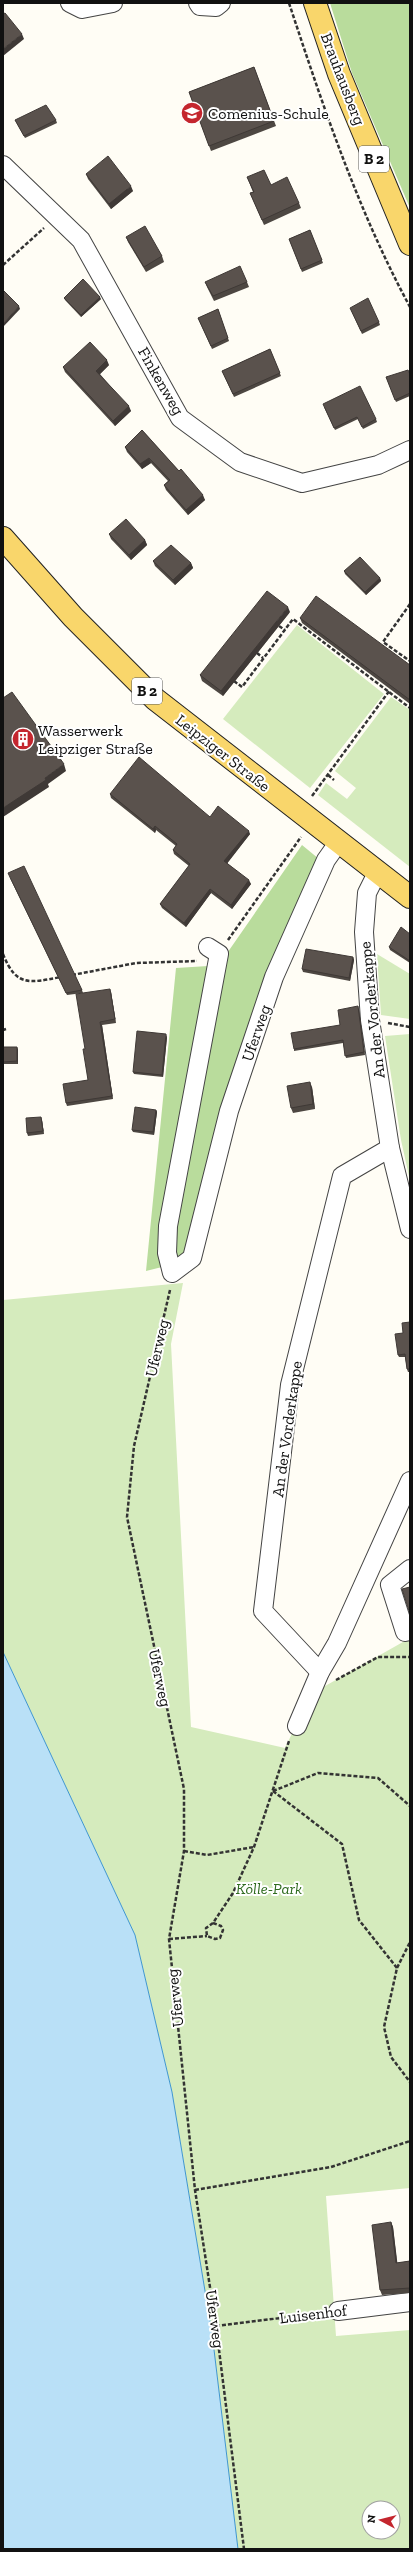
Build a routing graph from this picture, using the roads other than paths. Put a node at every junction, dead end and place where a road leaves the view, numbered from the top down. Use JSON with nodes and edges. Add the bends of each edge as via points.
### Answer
{"nodes":[{"id":1,"x":70,"y":3,"type":"edge"},
{"id":2,"x":113,"y":3,"type":"edge"},
{"id":3,"x":198,"y":3,"type":"edge"},
{"id":4,"x":221,"y":3,"type":"edge"},
{"id":5,"x":316,"y":3,"type":"edge"},
{"id":6,"x":3,"y":165,"type":"edge"},
{"id":7,"x":410,"y":244,"type":"edge"},
{"id":8,"x":410,"y":450,"type":"edge"},
{"id":9,"x":3,"y":538,"type":"edge"},
{"id":10,"x":338,"y":843,"type":"junction"},
{"id":11,"x":377,"y":873,"type":"junction"},
{"id":12,"x":410,"y":898,"type":"edge"},
{"id":13,"x":214,"y":950,"type":"road end"},
{"id":14,"x":390,"y":1148,"type":"junction"},
{"id":15,"x":410,"y":1229,"type":"edge"},
{"id":16,"x":410,"y":1480,"type":"edge"},
{"id":17,"x":410,"y":1569,"type":"edge"},
{"id":18,"x":410,"y":1631,"type":"edge"},
{"id":19,"x":320,"y":1672,"type":"junction"},
{"id":20,"x":297,"y":1726,"type":"road end"},
{"id":21,"x":410,"y":2302,"type":"edge"},
{"id":22,"x":338,"y":2311,"type":"road end"}],
"edges":[{"from":1,"to":2,"type":"street","via":[[82,9]]},
{"from":3,"to":4,"type":"street","via":[[200,6],[216,7]]},
{"from":5,"to":7,"type":"main road","name":"Brauhausberg","number":"B 2","via":[[339,74]]},
{"from":6,"to":8,"type":"street","name":"Finkenweg","via":[[81,240],[180,418],[240,462],[302,483],[378,465]]},
{"from":9,"to":10,"type":"main road","name":"Leipziger Straße","number":"B 2","via":[[72,616],[155,699]]},
{"from":10,"to":11,"type":"main road","name":"Leipziger Straße","number":"B 2"},
{"from":10,"to":13,"type":"street","name":"Uferweg","via":[[326,860],[274,977],[230,1111],[192,1258],[172,1273],[167,1253],[168,1226]]},
{"from":11,"to":12,"type":"main road","name":"Leipziger Straße","number":"B 2"},
{"from":11,"to":14,"type":"street","name":"An der Vorderkappe","via":[[367,893],[364,932],[370,1020]]},
{"from":14,"to":15,"type":"street","name":"An der Vorderkappe"},
{"from":14,"to":19,"type":"street","name":"An der Vorderkappe","via":[[342,1176],[290,1385],[263,1611]]},
{"from":16,"to":19,"type":"street","via":[[337,1643]]},
{"from":17,"to":18,"type":"street","via":[[390,1585],[405,1632]]},
{"from":19,"to":20,"type":"street"},
{"from":21,"to":22,"type":"street","name":"Luisenhof"}]}
